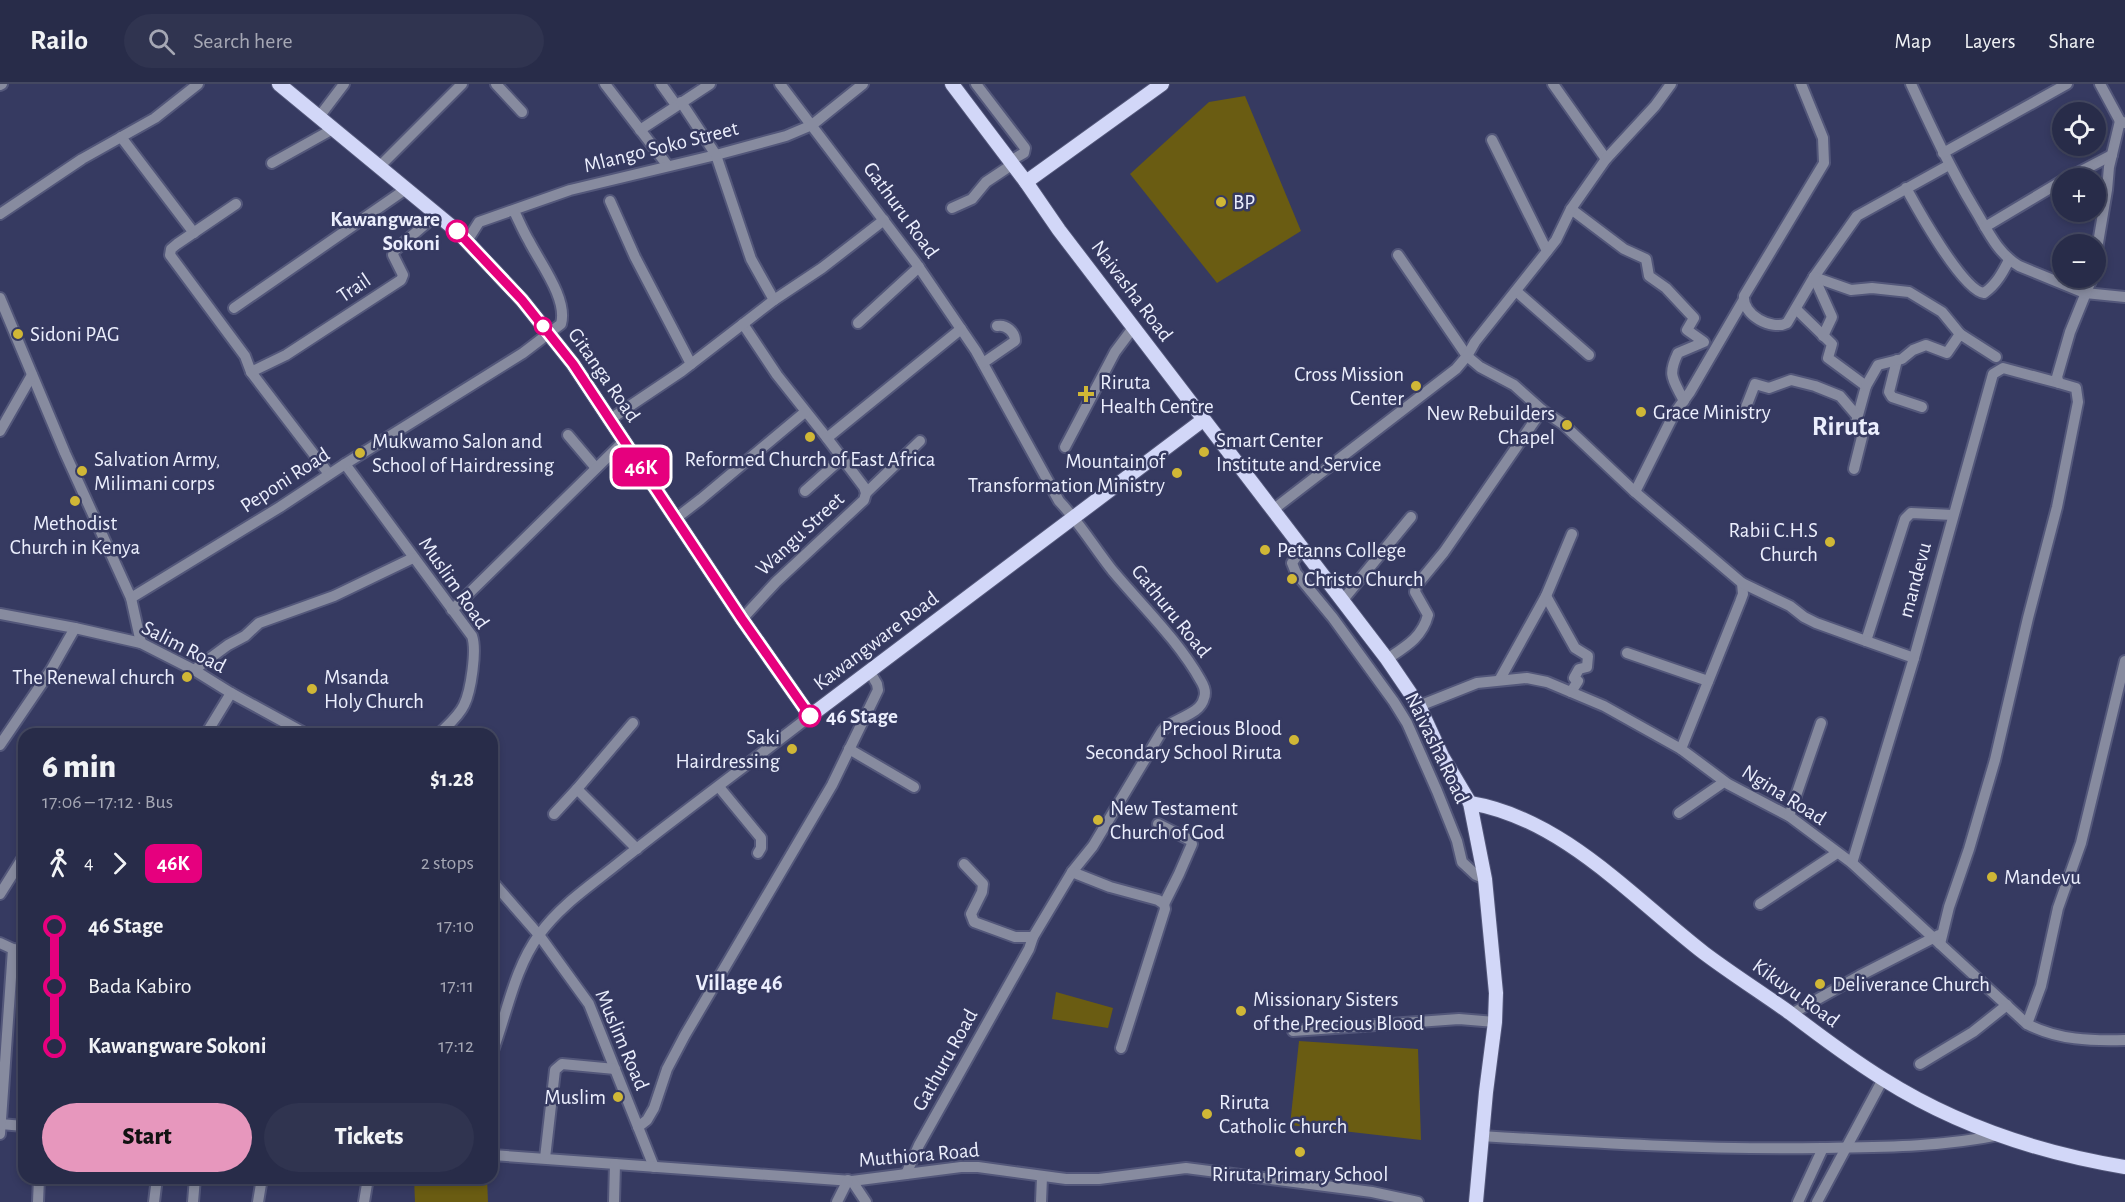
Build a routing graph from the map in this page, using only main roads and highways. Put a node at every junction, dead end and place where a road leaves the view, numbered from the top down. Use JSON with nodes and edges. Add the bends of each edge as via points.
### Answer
{"nodes":[{"id":1,"x":279,"y":84,"type":"edge"},
{"id":2,"x":952,"y":84,"type":"edge"},
{"id":3,"x":1158,"y":85,"type":"edge"},
{"id":4,"x":1026,"y":182,"type":"junction"},
{"id":5,"x":1203,"y":420,"type":"junction"},
{"id":6,"x":810,"y":716,"type":"joint"},
{"id":7,"x":1470,"y":803,"type":"junction"},
{"id":8,"x":2125,"y":1167,"type":"edge"},
{"id":9,"x":1476,"y":1202,"type":"edge"}],
"edges":[{"from":1,"to":6,"type":"main road","name":"Gitanga Road","via":[[466,241],[522,300],[573,364]]},
{"from":2,"to":4,"type":"main road","name":"Naivasha Road"},
{"from":3,"to":4,"type":"main road"},
{"from":4,"to":5,"type":"main road","name":"Naivasha Road"},
{"from":5,"to":6,"type":"main road","name":"Kawangware Road"},
{"from":5,"to":7,"type":"main road","name":"Naivasha Road","via":[[1387,658],[1419,706]]},
{"from":7,"to":8,"type":"main road","name":"Kikuyu Road","via":[[1504,810],[1580,852],[1705,954],[1883,1079],[1931,1106],[2041,1150]]},
{"from":7,"to":9,"type":"main road","name":"Naivasha Road","via":[[1485,879],[1496,993]]}]}
